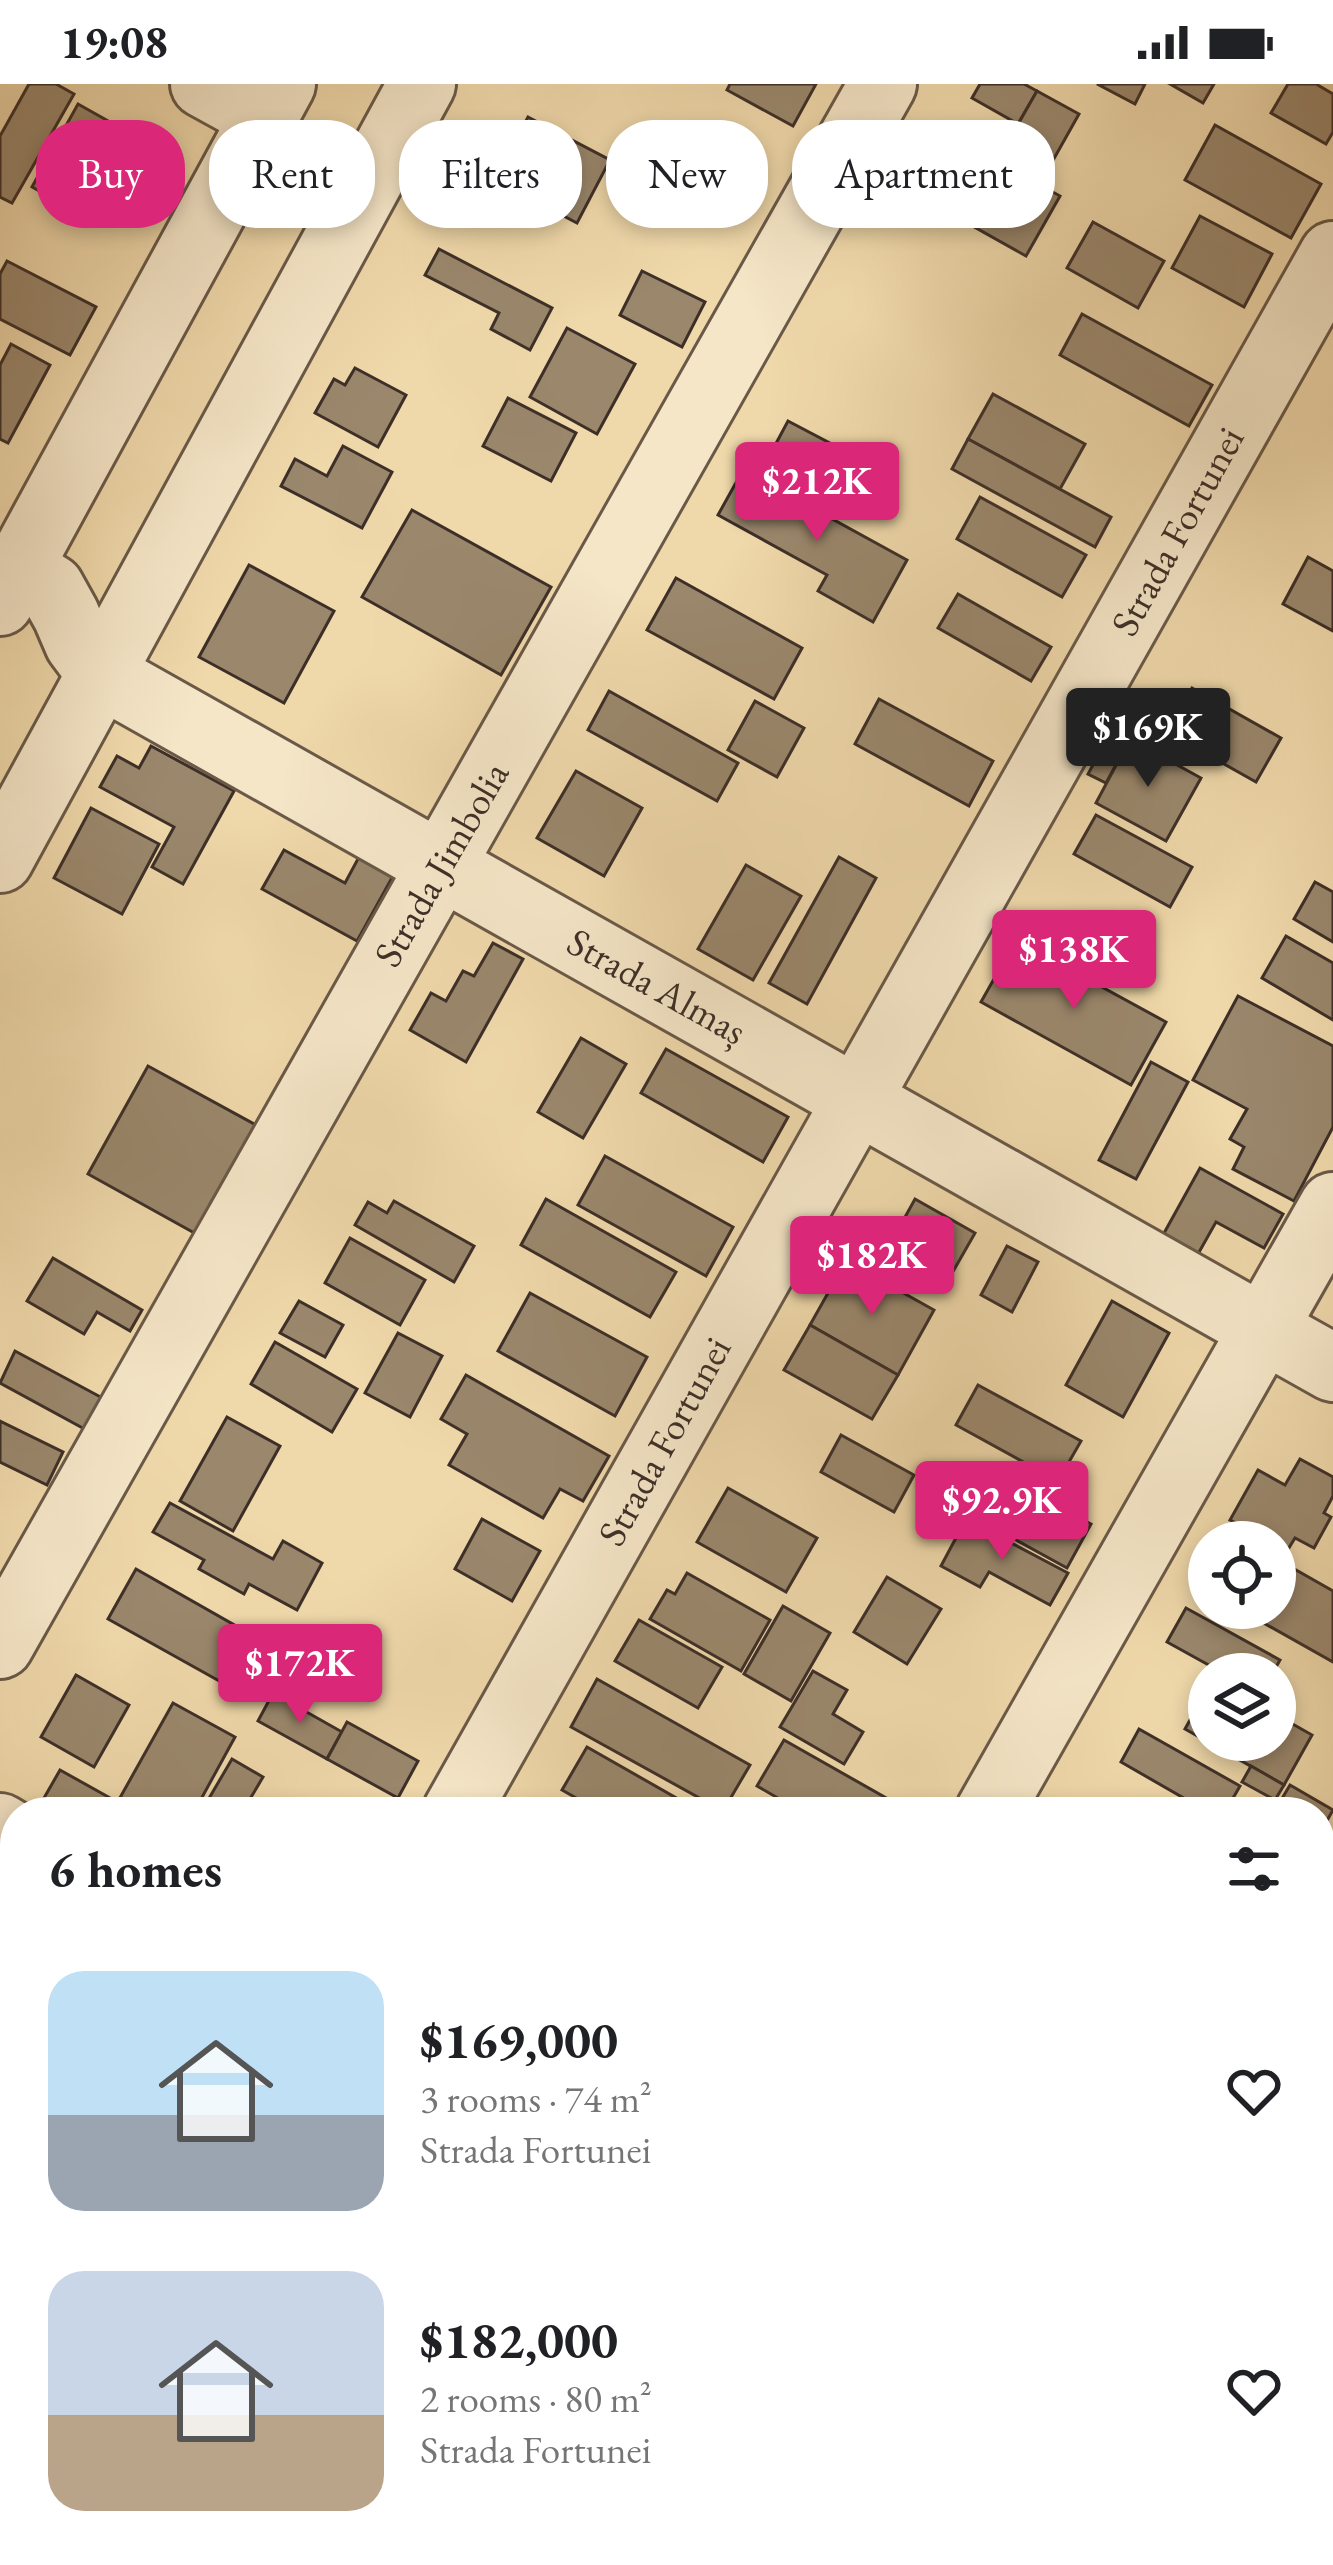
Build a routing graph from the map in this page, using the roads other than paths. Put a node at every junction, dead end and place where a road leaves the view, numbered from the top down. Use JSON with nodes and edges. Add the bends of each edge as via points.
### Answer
{"nodes":[{"id":1,"x":204,"y":84,"type":"edge"},
{"id":2,"x":422,"y":84,"type":"edge"},
{"id":3,"x":883,"y":84,"type":"edge"},
{"id":4,"x":273,"y":100,"type":"edge"},
{"id":5,"x":1333,"y":255,"type":"edge"},
{"id":6,"x":15,"y":548,"type":"edge"},
{"id":7,"x":100,"y":674,"type":"junction"},
{"id":8,"x":0,"y":859,"type":"edge"},
{"id":9,"x":441,"y":865,"type":"junction"},
{"id":10,"x":856,"y":1099,"type":"junction"},
{"id":11,"x":1333,"y":1206,"type":"edge"},
{"id":12,"x":1263,"y":1329,"type":"junction"},
{"id":13,"x":1333,"y":1368,"type":"edge"},
{"id":14,"x":0,"y":1645,"type":"edge"},
{"id":15,"x":464,"y":1797,"type":"edge"},
{"id":16,"x":998,"y":1797,"type":"edge"}],
"edges":[{"from":1,"to":4,"type":"street"},
{"from":2,"to":7,"type":"street"},
{"from":3,"to":9,"type":"street","name":"Strada Jimbolia"},
{"from":4,"to":6,"type":"street"},
{"from":5,"to":10,"type":"street","name":"Strada Fortunei"},
{"from":6,"to":7,"type":"street","name":"Strada Almaș","via":[[51,588]]},
{"from":7,"to":8,"type":"street"},
{"from":7,"to":9,"type":"street","name":"Strada Almaș"},
{"from":9,"to":10,"type":"street","name":"Strada Almaș"},
{"from":9,"to":14,"type":"street","name":"Strada Jimbolia"},
{"from":10,"to":12,"type":"street","name":"Strada Almaș"},
{"from":10,"to":15,"type":"street","name":"Strada Fortunei"},
{"from":11,"to":12,"type":"street"},
{"from":12,"to":13,"type":"street","name":"Strada Almaș"},
{"from":12,"to":16,"type":"street"}]}
